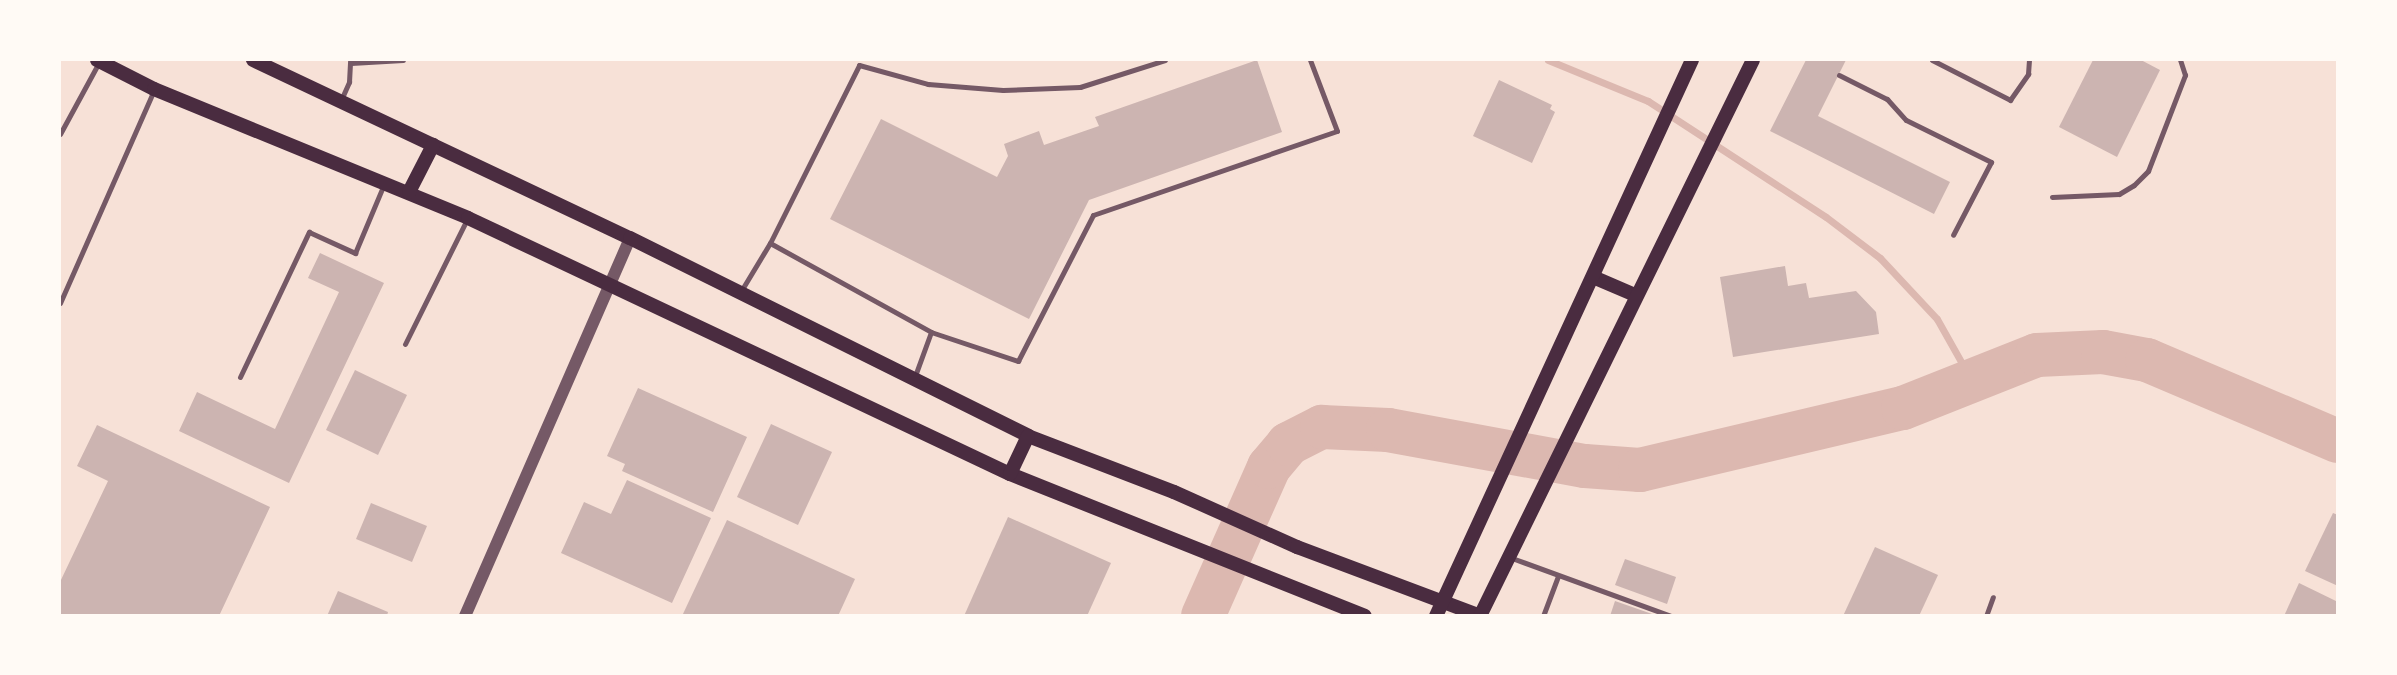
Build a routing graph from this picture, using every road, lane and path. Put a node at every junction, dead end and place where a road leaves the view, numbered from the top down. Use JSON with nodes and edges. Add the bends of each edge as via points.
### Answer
{"nodes":[{"id":1,"x":98,"y":60,"type":"edge"},
{"id":2,"x":253,"y":60,"type":"edge"},
{"id":3,"x":403,"y":60,"type":"edge"},
{"id":4,"x":1165,"y":60,"type":"edge"},
{"id":5,"x":1310,"y":60,"type":"edge"},
{"id":6,"x":1753,"y":60,"type":"edge"},
{"id":7,"x":1932,"y":60,"type":"edge"},
{"id":8,"x":2029,"y":60,"type":"edge"},
{"id":9,"x":2180,"y":60,"type":"edge"},
{"id":10,"x":351,"y":61,"type":"edge"},
{"id":11,"x":860,"y":62,"type":"edge"},
{"id":12,"x":1690,"y":64,"type":"edge"},
{"id":13,"x":1839,"y":75,"type":"dead end"},
{"id":14,"x":154,"y":89,"type":"junction"},
{"id":15,"x":340,"y":101,"type":"junction"},
{"id":16,"x":60,"y":134,"type":"edge"},
{"id":17,"x":433,"y":145,"type":"junction"},
{"id":18,"x":385,"y":181,"type":"junction"},
{"id":19,"x":409,"y":192,"type":"junction"},
{"id":20,"x":2052,"y":197,"type":"dead end"},
{"id":21,"x":468,"y":218,"type":"junction"},
{"id":22,"x":1954,"y":235,"type":"dead end"},
{"id":23,"x":630,"y":238,"type":"junction"},
{"id":24,"x":769,"y":243,"type":"junction"},
{"id":25,"x":1592,"y":277,"type":"junction"},
{"id":26,"x":610,"y":286,"type":"junction"},
{"id":27,"x":740,"y":293,"type":"junction"},
{"id":28,"x":1635,"y":295,"type":"junction"},
{"id":29,"x":60,"y":303,"type":"edge"},
{"id":30,"x":931,"y":332,"type":"junction"},
{"id":31,"x":405,"y":344,"type":"dead end"},
{"id":32,"x":240,"y":377,"type":"dead end"},
{"id":33,"x":914,"y":379,"type":"junction"},
{"id":34,"x":1028,"y":436,"type":"junction"},
{"id":35,"x":1010,"y":474,"type":"junction"},
{"id":36,"x":1507,"y":557,"type":"junction"},
{"id":37,"x":1558,"y":576,"type":"junction"},
{"id":38,"x":1993,"y":597,"type":"dead end"},
{"id":39,"x":1443,"y":601,"type":"junction"},
{"id":40,"x":466,"y":615,"type":"edge"},
{"id":41,"x":1365,"y":615,"type":"edge"},
{"id":42,"x":1436,"y":615,"type":"edge"},
{"id":43,"x":1480,"y":615,"type":"edge"},
{"id":44,"x":1543,"y":615,"type":"edge"},
{"id":45,"x":1671,"y":615,"type":"edge"},
{"id":46,"x":1986,"y":615,"type":"edge"}],
"edges":[{"from":1,"to":14,"type":"main road"},
{"from":1,"to":16,"type":"lane"},
{"from":2,"to":15,"type":"main road"},
{"from":3,"to":10,"type":"lane"},
{"from":4,"to":11,"type":"lane","via":[[1080,87],[1003,90],[928,84]]},
{"from":5,"to":30,"type":"lane","via":[[1338,131],[1093,215],[1018,361]]},
{"from":6,"to":28,"type":"main road"},
{"from":7,"to":8,"type":"lane","via":[[2010,100],[2028,74]]},
{"from":9,"to":20,"type":"lane","via":[[2185,75],[2148,171],[2119,194]]},
{"from":10,"to":15,"type":"lane"},
{"from":11,"to":24,"type":"lane"},
{"from":12,"to":25,"type":"main road"},
{"from":13,"to":22,"type":"lane","via":[[1887,99],[1906,120],[1991,162]]},
{"from":14,"to":18,"type":"main road"},
{"from":14,"to":29,"type":"lane"},
{"from":15,"to":17,"type":"main road"},
{"from":17,"to":19,"type":"main road"},
{"from":17,"to":23,"type":"main road"},
{"from":18,"to":19,"type":"main road"},
{"from":18,"to":32,"type":"lane","via":[[355,253],[309,232]]},
{"from":19,"to":21,"type":"main road"},
{"from":21,"to":26,"type":"main road"},
{"from":21,"to":31,"type":"lane"},
{"from":23,"to":26,"type":"street"},
{"from":23,"to":27,"type":"main road"},
{"from":24,"to":27,"type":"lane"},
{"from":24,"to":30,"type":"lane"},
{"from":25,"to":28,"type":"main road"},
{"from":25,"to":39,"type":"main road"},
{"from":26,"to":35,"type":"main road"},
{"from":26,"to":40,"type":"street"},
{"from":27,"to":33,"type":"main road"},
{"from":28,"to":36,"type":"main road"},
{"from":30,"to":33,"type":"lane"},
{"from":33,"to":34,"type":"main road"},
{"from":34,"to":35,"type":"main road"},
{"from":34,"to":39,"type":"main road","via":[[1174,492],[1297,547]]},
{"from":35,"to":41,"type":"main road"},
{"from":36,"to":37,"type":"lane"},
{"from":36,"to":43,"type":"main road"},
{"from":37,"to":44,"type":"lane"},
{"from":37,"to":45,"type":"lane"},
{"from":38,"to":46,"type":"lane"},
{"from":39,"to":42,"type":"main road"},
{"from":39,"to":43,"type":"main road"}]}
